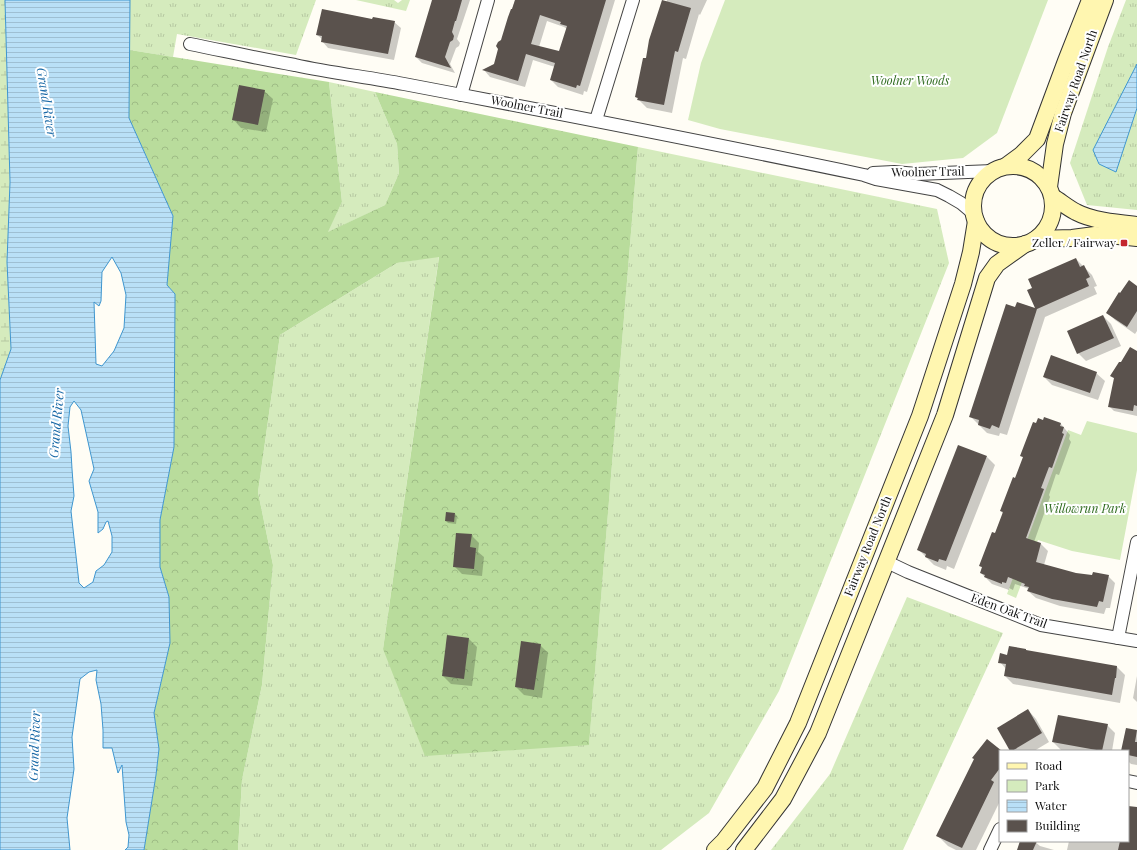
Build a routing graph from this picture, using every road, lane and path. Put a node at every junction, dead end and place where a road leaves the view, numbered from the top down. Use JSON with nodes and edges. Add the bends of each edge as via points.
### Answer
{"nodes":[{"id":1,"x":488,"y":0,"type":"edge"},
{"id":2,"x":633,"y":0,"type":"edge"},
{"id":3,"x":1090,"y":0,"type":"edge"},
{"id":4,"x":1105,"y":0,"type":"edge"},
{"id":5,"x":190,"y":44,"type":"dead end"},
{"id":6,"x":461,"y":95,"type":"junction"},
{"id":7,"x":596,"y":120,"type":"junction"},
{"id":8,"x":999,"y":169,"type":"junction"},
{"id":9,"x":864,"y":174,"type":"junction"},
{"id":10,"x":1051,"y":192,"type":"junction"},
{"id":11,"x":975,"y":218,"type":"junction"},
{"id":12,"x":1137,"y":225,"type":"edge"},
{"id":13,"x":1137,"y":238,"type":"edge"},
{"id":14,"x":1030,"y":242,"type":"junction"},
{"id":15,"x":1137,"y":542,"type":"edge"},
{"id":16,"x":888,"y":562,"type":"junction"},
{"id":17,"x":1118,"y":638,"type":"junction"},
{"id":18,"x":1137,"y":641,"type":"edge"},
{"id":19,"x":999,"y":831,"type":"edge"},
{"id":20,"x":715,"y":850,"type":"edge"},
{"id":21,"x":744,"y":850,"type":"edge"},
{"id":22,"x":990,"y":850,"type":"edge"}],
"edges":[{"from":1,"to":6,"type":"street"},
{"from":2,"to":7,"type":"street"},
{"from":3,"to":8,"type":"main road","name":"Fairway Road North","via":[[1037,139],[1021,155]]},
{"from":4,"to":10,"type":"main road","name":"Fairway Road North","via":[[1063,113],[1055,144]]},
{"from":5,"to":6,"type":"street","name":"Woolner Trail","via":[[296,66]]},
{"from":6,"to":7,"type":"street","name":"Woolner Trail"},
{"from":7,"to":9,"type":"street","name":"Woolner Trail"},
{"from":8,"to":9,"type":"street","name":"Woolner Trail"},
{"from":8,"to":10,"type":"main road","via":[[1024,167],[1043,179]]},
{"from":8,"to":11,"type":"main road","via":[[984,178],[976,189]]},
{"from":9,"to":11,"type":"street","name":"Woolner Trail","via":[[876,179],[937,190],[961,203]]},
{"from":10,"to":12,"type":"main road","via":[[1077,213],[1087,217]]},
{"from":10,"to":14,"type":"main road","via":[[1053,214],[1048,226]]},
{"from":11,"to":14,"type":"main road","via":[[984,234],[997,243],[1012,246]]},
{"from":11,"to":20,"type":"main road","name":"Fairway Road North","via":[[970,259],[920,416],[798,723],[765,788]]},
{"from":13,"to":14,"type":"main road","via":[[1095,235]]},
{"from":14,"to":16,"type":"main road","name":"Fairway Road North","via":[[997,264],[987,278],[945,415]]},
{"from":15,"to":17,"type":"street"},
{"from":16,"to":17,"type":"street","name":"Eden Oak Trail","via":[[1041,625]]},
{"from":16,"to":21,"type":"main road","name":"Fairway Road North","via":[[818,733],[783,799]]},
{"from":17,"to":18,"type":"street","name":"Eden Oak Trail"},
{"from":19,"to":22,"type":"street"}]}
